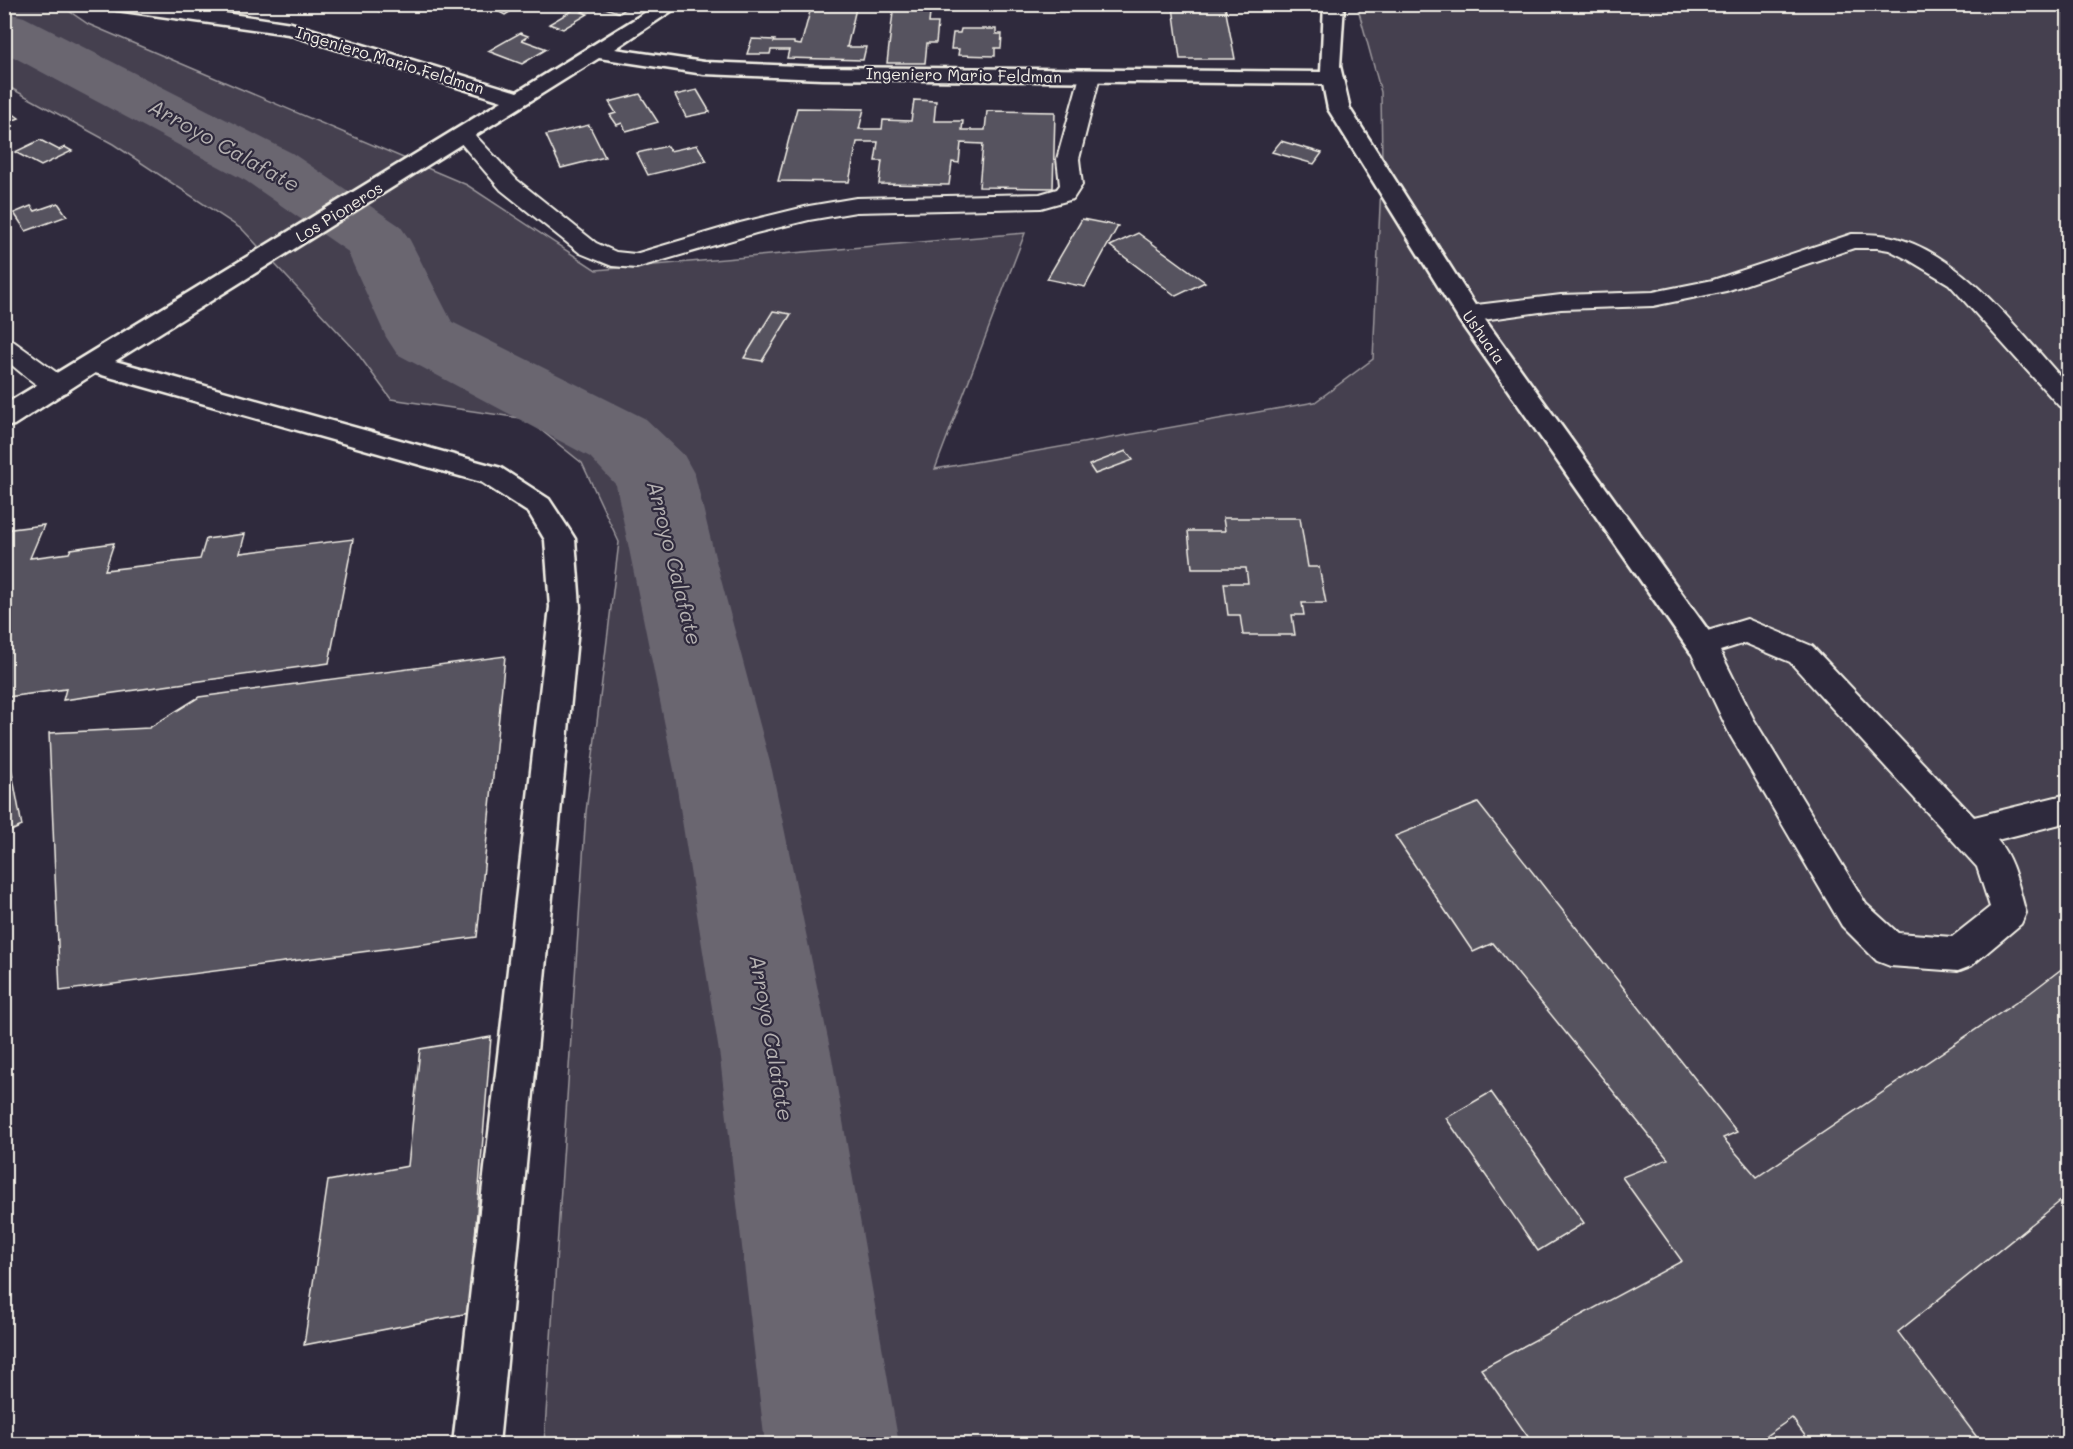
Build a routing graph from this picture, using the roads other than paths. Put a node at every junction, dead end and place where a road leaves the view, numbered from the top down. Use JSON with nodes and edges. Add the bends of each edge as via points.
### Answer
{"nodes":[{"id":1,"x":117,"y":4,"type":"edge"},
{"id":2,"x":673,"y":4,"type":"edge"},
{"id":3,"x":1334,"y":4,"type":"edge"},
{"id":4,"x":597,"y":52,"type":"junction"},
{"id":5,"x":1090,"y":76,"type":"junction"},
{"id":6,"x":1332,"y":78,"type":"junction"},
{"id":7,"x":519,"y":99,"type":"junction"},
{"id":8,"x":463,"y":134,"type":"junction"},
{"id":9,"x":1468,"y":314,"type":"junction"},
{"id":10,"x":4,"y":347,"type":"edge"},
{"id":11,"x":93,"y":364,"type":"junction"},
{"id":12,"x":58,"y":386,"type":"junction"},
{"id":13,"x":2068,"y":400,"type":"edge"},
{"id":14,"x":4,"y":418,"type":"edge"},
{"id":15,"x":1702,"y":644,"type":"junction"},
{"id":16,"x":2068,"y":808,"type":"edge"},
{"id":17,"x":1968,"y":833,"type":"junction"},
{"id":18,"x":476,"y":1444,"type":"edge"}],
"edges":[{"from":1,"to":7,"type":"street","name":"Ingeniero Mario Feldman","via":[[291,29]]},
{"from":2,"to":4,"type":"street","name":"Los Pioneros"},
{"from":3,"to":6,"type":"street","name":"Ushuaia"},
{"from":4,"to":5,"type":"street","name":"Ingeniero Mario Feldman","via":[[716,69]]},
{"from":4,"to":7,"type":"street","name":"Los Pioneros"},
{"from":5,"to":6,"type":"street","name":"Ingeniero Mario Feldman"},
{"from":5,"to":8,"type":"lane","via":[[1068,159],[1071,185],[1065,194],[1041,201],[832,209],[636,261],[612,259],[588,248],[509,185]]},
{"from":6,"to":9,"type":"street","name":"Ushuaia","via":[[1338,109]]},
{"from":7,"to":8,"type":"street","name":"Los Pioneros"},
{"from":8,"to":11,"type":"street","name":"Los Pioneros"},
{"from":9,"to":13,"type":"lane","via":[[1561,302],[1653,299],[1718,286],[1852,241],[1877,241],[1896,245],[1957,279]]},
{"from":9,"to":15,"type":"street","name":"Ushuaia"},
{"from":10,"to":12,"type":"lane"},
{"from":11,"to":12,"type":"street","name":"Los Pioneros"},
{"from":11,"to":18,"type":"street","via":[[491,475],[539,506],[560,539],[565,607]]},
{"from":12,"to":14,"type":"street","name":"Los Pioneros"},
{"from":15,"to":17,"type":"lane","via":[[1746,631],[1801,654]]},
{"from":15,"to":17,"type":"lane","via":[[1741,726],[1854,915],[1890,949],[1958,954],[2009,913],[1992,859]]},
{"from":16,"to":17,"type":"lane"}]}
